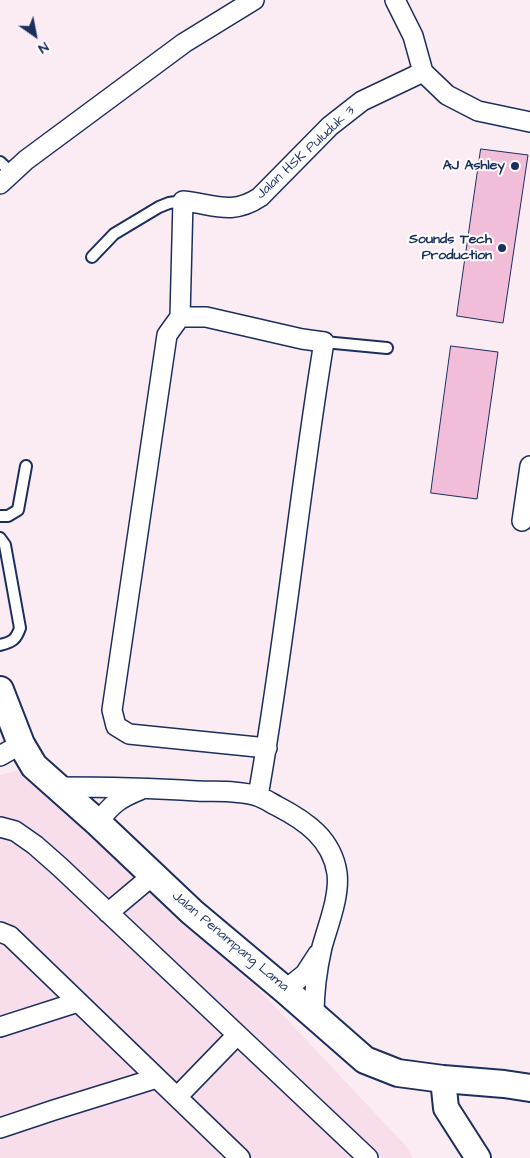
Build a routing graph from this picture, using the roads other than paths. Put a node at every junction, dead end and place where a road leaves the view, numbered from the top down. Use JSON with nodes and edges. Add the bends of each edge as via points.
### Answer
{"nodes":[{"id":1,"x":254,"y":0,"type":"edge"},
{"id":2,"x":395,"y":0,"type":"edge"},
{"id":3,"x":423,"y":72,"type":"junction"},
{"id":4,"x":530,"y":122,"type":"edge"},
{"id":5,"x":4,"y":173,"type":"edge"},
{"id":6,"x":183,"y":201,"type":"junction"},
{"id":7,"x":92,"y":257,"type":"dead end"},
{"id":8,"x":180,"y":317,"type":"junction"},
{"id":9,"x":324,"y":342,"type":"junction"},
{"id":10,"x":387,"y":348,"type":"dead end"},
{"id":11,"x":26,"y":466,"type":"dead end"},
{"id":12,"x":530,"y":466,"type":"edge"},
{"id":13,"x":0,"y":516,"type":"edge"},
{"id":14,"x":522,"y":520,"type":"dead end"},
{"id":15,"x":0,"y":538,"type":"edge"},
{"id":16,"x":0,"y":645,"type":"edge"},
{"id":17,"x":0,"y":690,"type":"edge"},
{"id":18,"x":267,"y":748,"type":"junction"},
{"id":19,"x":10,"y":750,"type":"edge"},
{"id":20,"x":57,"y":787,"type":"junction"},
{"id":21,"x":146,"y":787,"type":"junction"},
{"id":22,"x":258,"y":796,"type":"junction"},
{"id":23,"x":98,"y":823,"type":"junction"},
{"id":24,"x":0,"y":827,"type":"edge"},
{"id":25,"x":152,"y":876,"type":"junction"},
{"id":26,"x":108,"y":912,"type":"junction"},
{"id":27,"x":0,"y":932,"type":"edge"},
{"id":28,"x":322,"y":949,"type":"junction"},
{"id":29,"x":285,"y":990,"type":"junction"},
{"id":30,"x":78,"y":1002,"type":"junction"},
{"id":31,"x":314,"y":1014,"type":"junction"},
{"id":32,"x":0,"y":1027,"type":"edge"},
{"id":33,"x":237,"y":1035,"type":"junction"},
{"id":34,"x":157,"y":1078,"type":"junction"},
{"id":35,"x":443,"y":1080,"type":"junction"},
{"id":36,"x":530,"y":1088,"type":"edge"},
{"id":37,"x":177,"y":1097,"type":"junction"},
{"id":38,"x":0,"y":1128,"type":"edge"},
{"id":39,"x":231,"y":1155,"type":"edge"},
{"id":40,"x":368,"y":1158,"type":"edge"},
{"id":41,"x":478,"y":1158,"type":"edge"}],
"edges":[{"from":1,"to":5,"type":"street","via":[[184,43]]},
{"from":2,"to":3,"type":"street","via":[[413,36]]},
{"from":3,"to":4,"type":"street","via":[[447,95],[478,111]]},
{"from":3,"to":6,"type":"street","name":"Jalan HSK Puluduk 3","via":[[362,101],[330,126],[260,197],[248,205],[220,208]]},
{"from":6,"to":7,"type":"lane","via":[[159,207],[114,234]]},
{"from":6,"to":8,"type":"street"},
{"from":8,"to":9,"type":"street","via":[[206,317]]},
{"from":8,"to":18,"type":"street","via":[[167,335],[112,710],[116,726],[129,734]]},
{"from":9,"to":10,"type":"lane"},
{"from":9,"to":18,"type":"street"},
{"from":11,"to":13,"type":"lane","via":[[18,510],[8,516]]},
{"from":12,"to":14,"type":"street"},
{"from":15,"to":16,"type":"lane","via":[[5,545],[20,628],[12,642]]},
{"from":17,"to":19,"type":"main road","name":"Jalan Penampang Lama"},
{"from":18,"to":22,"type":"street"},
{"from":19,"to":20,"type":"main road","name":"Jalan Penampang Lama"},
{"from":20,"to":21,"type":"street"},
{"from":20,"to":23,"type":"main road","name":"Jalan Penampang Lama"},
{"from":21,"to":22,"type":"street"},
{"from":21,"to":23,"type":"street","via":[[120,798]]},
{"from":22,"to":28,"type":"street","via":[[320,834],[332,853],[337,875],[335,903]]},
{"from":23,"to":25,"type":"main road","name":"Jalan Penampang Lama"},
{"from":24,"to":26,"type":"street","via":[[16,831],[35,845]]},
{"from":25,"to":26,"type":"street"},
{"from":25,"to":29,"type":"main road","name":"Jalan Penampang Lama"},
{"from":26,"to":33,"type":"street"},
{"from":27,"to":30,"type":"street","via":[[10,936]]},
{"from":28,"to":29,"type":"street","via":[[305,974]]},
{"from":28,"to":31,"type":"street"},
{"from":29,"to":31,"type":"main road","name":"Jalan Penampang Lama"},
{"from":30,"to":32,"type":"street"},
{"from":30,"to":34,"type":"street"},
{"from":31,"to":35,"type":"main road","name":"Jalan Penampang Lama","via":[[365,1060],[398,1073]]},
{"from":33,"to":37,"type":"street"},
{"from":33,"to":40,"type":"street"},
{"from":34,"to":37,"type":"street"},
{"from":34,"to":38,"type":"street"},
{"from":35,"to":36,"type":"main road","name":"Jalan Penampang Lama"},
{"from":35,"to":41,"type":"street","via":[[446,1108]]},
{"from":37,"to":39,"type":"street"}]}
